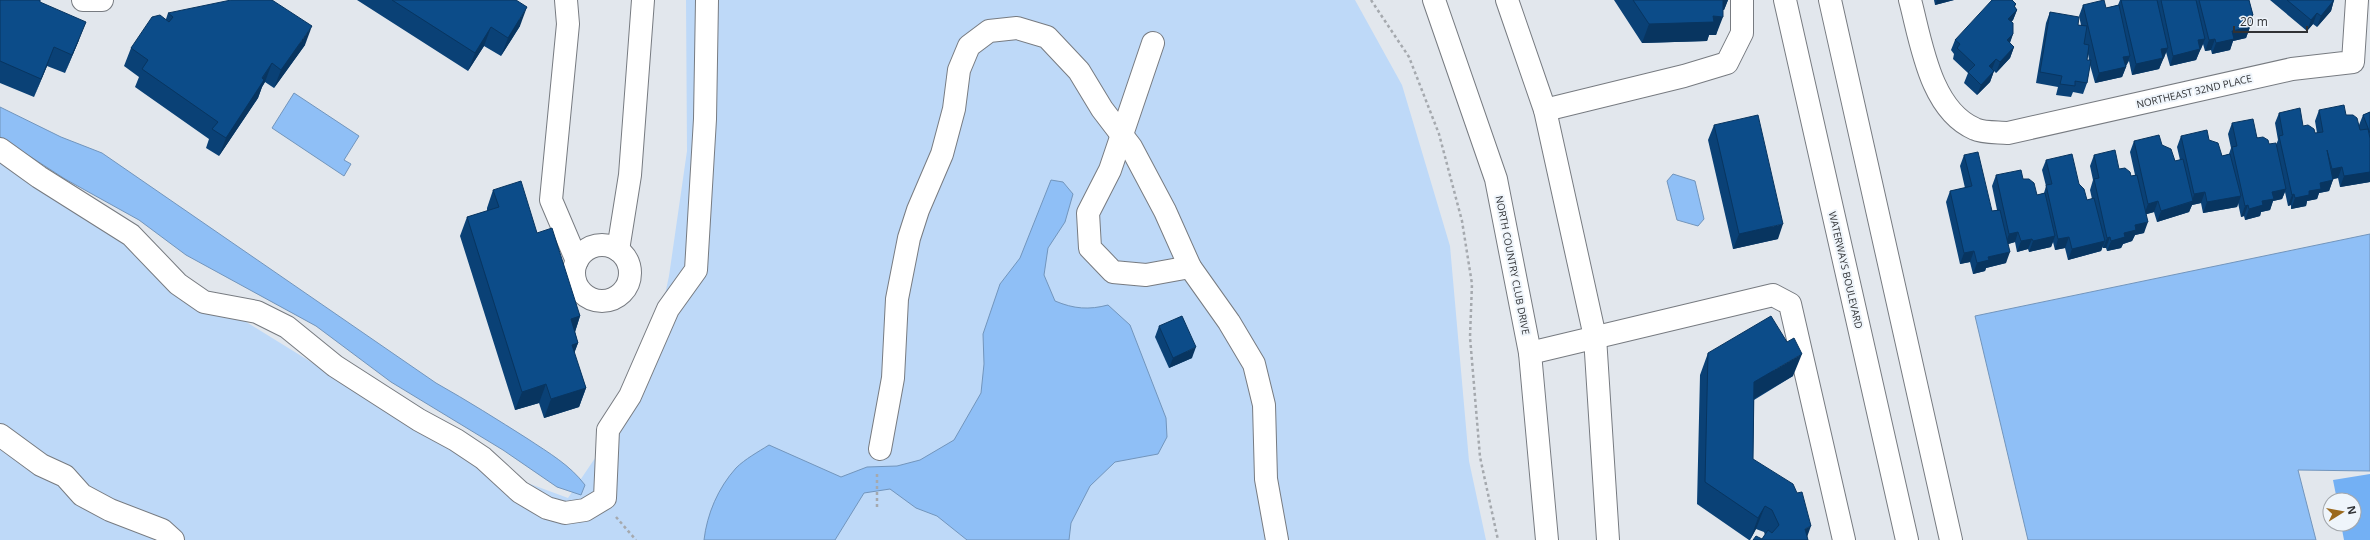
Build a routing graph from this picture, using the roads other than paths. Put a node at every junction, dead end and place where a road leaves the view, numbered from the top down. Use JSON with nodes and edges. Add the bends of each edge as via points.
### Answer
{"nodes":[{"id":1,"x":83,"y":0,"type":"edge"},
{"id":2,"x":102,"y":0,"type":"edge"},
{"id":3,"x":566,"y":0,"type":"edge"},
{"id":4,"x":643,"y":0,"type":"edge"},
{"id":5,"x":707,"y":0,"type":"edge"},
{"id":6,"x":1434,"y":0,"type":"edge"},
{"id":7,"x":1507,"y":0,"type":"edge"},
{"id":8,"x":1742,"y":0,"type":"edge"},
{"id":9,"x":1785,"y":0,"type":"edge"},
{"id":10,"x":1830,"y":0,"type":"edge"},
{"id":11,"x":1910,"y":0,"type":"edge"},
{"id":12,"x":2357,"y":0,"type":"edge"},
{"id":13,"x":1153,"y":43,"type":"dead end"},
{"id":14,"x":1545,"y":110,"type":"junction"},
{"id":15,"x":1121,"y":134,"type":"junction"},
{"id":16,"x":0,"y":149,"type":"edge"},
{"id":17,"x":618,"y":250,"type":"junction"},
{"id":18,"x":577,"y":261,"type":"junction"},
{"id":19,"x":1190,"y":267,"type":"junction"},
{"id":20,"x":1595,"y":337,"type":"junction"},
{"id":21,"x":1530,"y":353,"type":"junction"},
{"id":22,"x":0,"y":435,"type":"edge"},
{"id":23,"x":880,"y":449,"type":"road end"},
{"id":24,"x":173,"y":540,"type":"edge"},
{"id":25,"x":1277,"y":540,"type":"edge"},
{"id":26,"x":1547,"y":540,"type":"edge"},
{"id":27,"x":1608,"y":540,"type":"edge"},
{"id":28,"x":1844,"y":540,"type":"edge"},
{"id":29,"x":1907,"y":540,"type":"edge"},
{"id":30,"x":1951,"y":540,"type":"edge"}],
"edges":[{"from":1,"to":2,"type":"street"},
{"from":3,"to":18,"type":"street","via":[[568,24],[551,200]]},
{"from":4,"to":17,"type":"street","via":[[630,175]]},
{"from":5,"to":16,"type":"street","via":[[705,119],[696,270],[668,309],[630,396],[608,430],[605,498],[585,510],[565,513],[547,508],[520,492],[478,455],[334,366],[286,328],[256,312],[204,302],[178,284],[131,235],[39,177]]},
{"from":6,"to":21,"type":"street","name":"NORTH COUNTRY CLUB DRIVE","via":[[1496,179]]},
{"from":7,"to":14,"type":"street"},
{"from":8,"to":14,"type":"street","via":[[1742,33],[1727,63]]},
{"from":9,"to":29,"type":"street","name":"WATERWAYS BOULEVARD"},
{"from":10,"to":30,"type":"street"},
{"from":11,"to":12,"type":"street","name":"NORTHEAST 32ND PLACE","via":[[1930,74],[1949,110],[1975,130],[2008,133],[2292,69],[2353,62]]},
{"from":13,"to":15,"type":"street"},
{"from":14,"to":20,"type":"street"},
{"from":15,"to":19,"type":"street","via":[[1131,146],[1165,211]]},
{"from":15,"to":19,"type":"street","via":[[1110,170],[1088,213],[1090,248],[1113,272],[1146,275]]},
{"from":15,"to":23,"type":"street","via":[[1079,71],[1047,37],[1017,28],[989,31],[968,46],[959,70],[954,109],[942,154],[909,238],[897,299],[893,378]]},
{"from":17,"to":18,"type":"street","via":[[600,244],[583,252]]},
{"from":17,"to":18,"type":"street","via":[[628,266],[629,274],[623,291],[608,300],[590,298],[582,293],[574,277]]},
{"from":19,"to":25,"type":"street","via":[[1229,322],[1254,364],[1264,406],[1266,479]]},
{"from":20,"to":21,"type":"street"},
{"from":20,"to":27,"type":"street"},
{"from":20,"to":28,"type":"street","via":[[1773,295],[1790,304]]},
{"from":21,"to":26,"type":"street","name":"NORTH COUNTRY CLUB DRIVE"},
{"from":22,"to":24,"type":"street","via":[[41,465],[64,476],[82,495],[110,510],[162,530]]}]}
